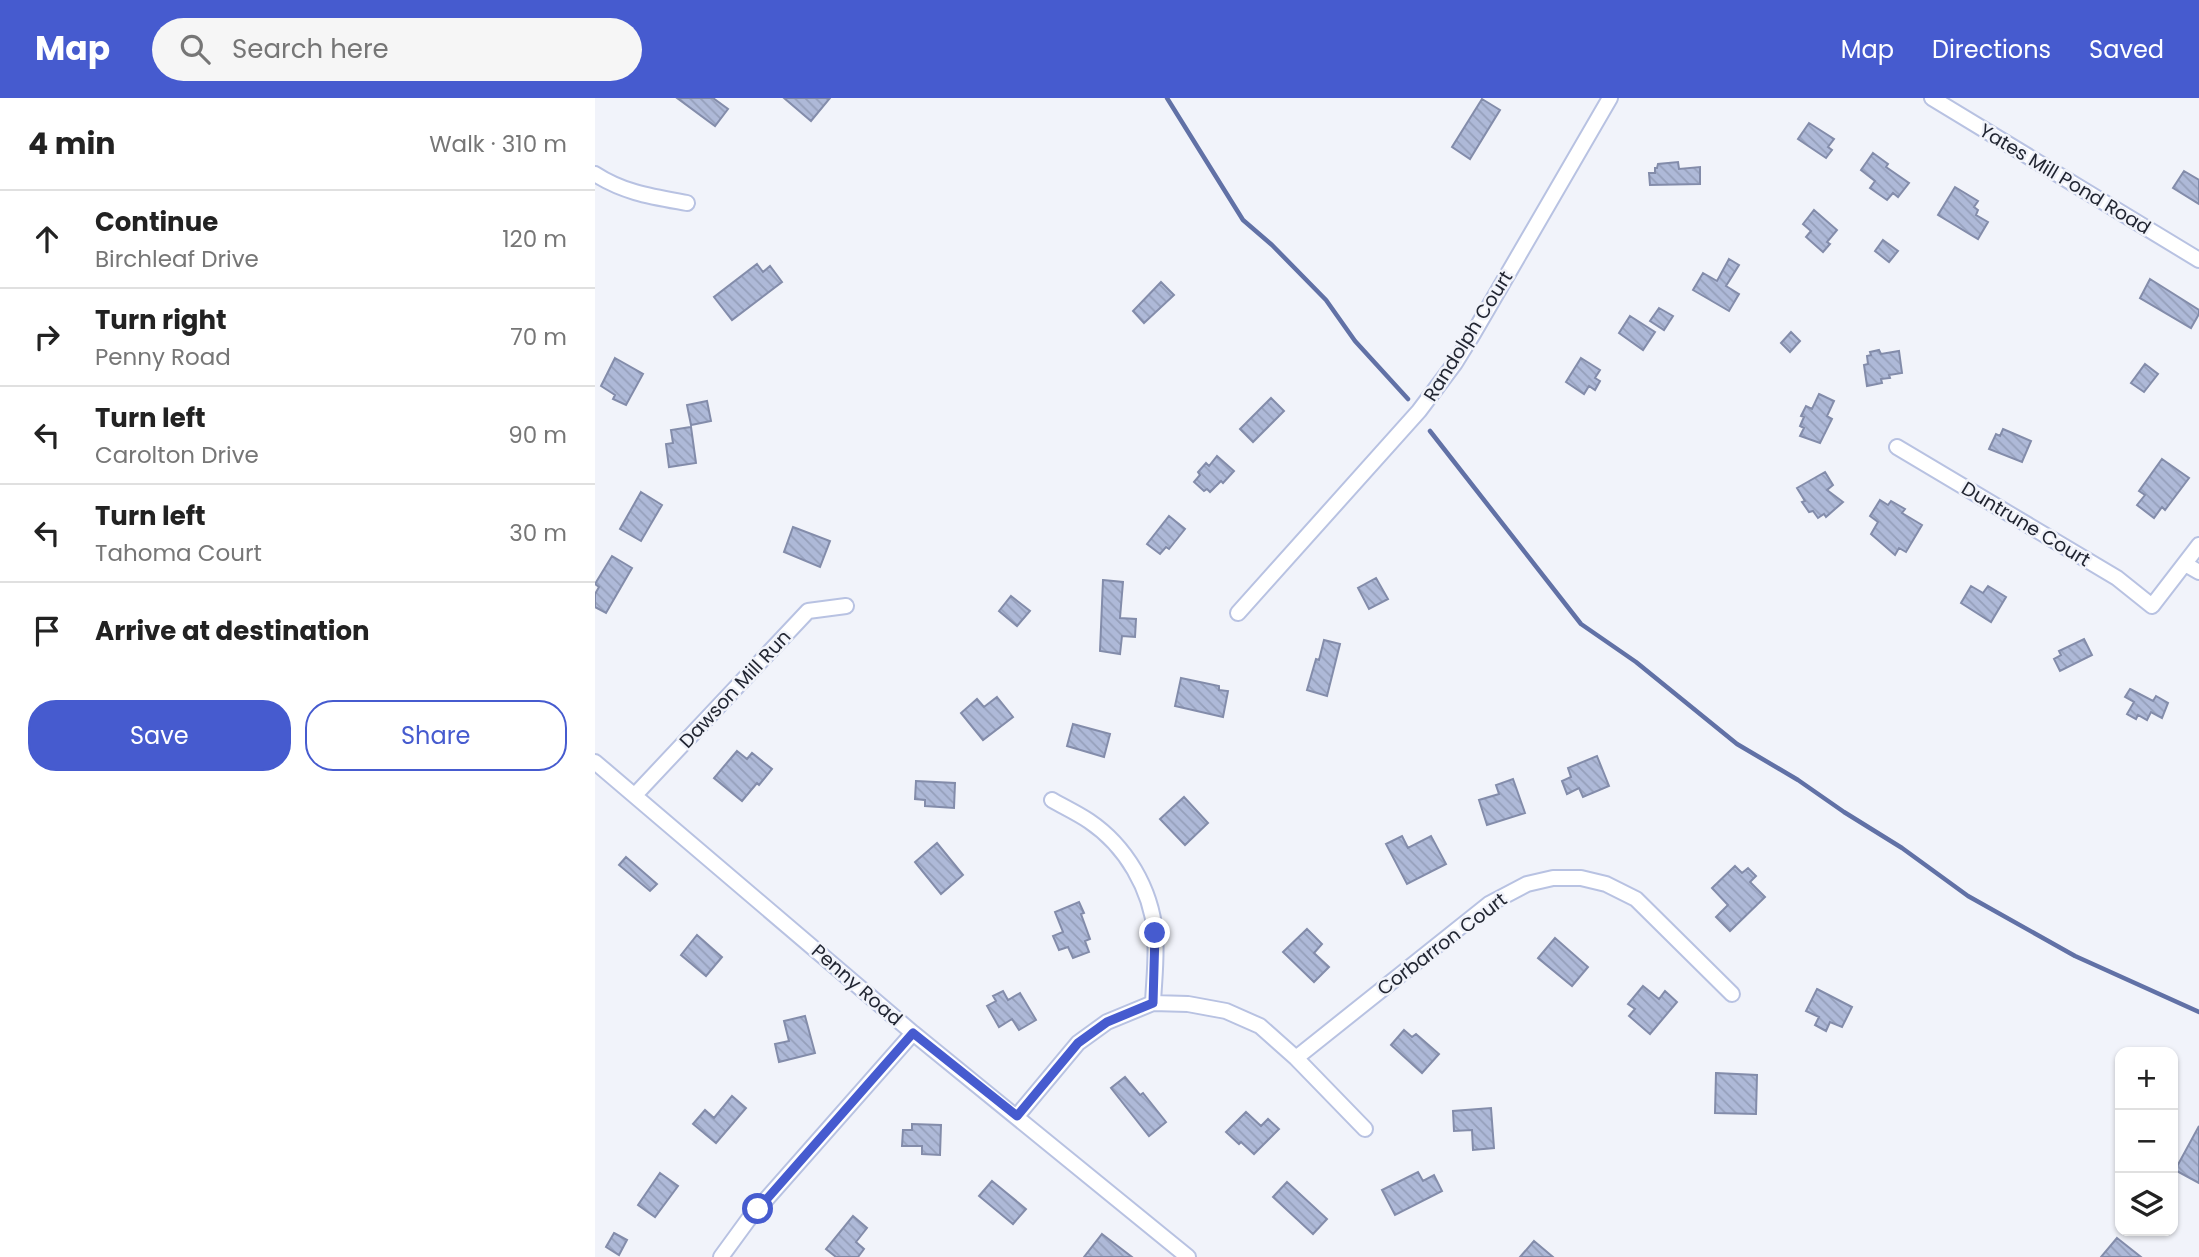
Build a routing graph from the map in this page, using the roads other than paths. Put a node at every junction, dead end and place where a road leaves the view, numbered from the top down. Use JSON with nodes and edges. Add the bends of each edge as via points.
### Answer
{"nodes":[{"id":1,"x":1610,"y":98,"type":"edge"},
{"id":2,"x":1932,"y":98,"type":"edge"},
{"id":3,"x":595,"y":174,"type":"edge"},
{"id":4,"x":687,"y":203,"type":"dead end"},
{"id":5,"x":2199,"y":260,"type":"edge"},
{"id":6,"x":1897,"y":447,"type":"dead end"},
{"id":7,"x":2199,"y":545,"type":"edge"},
{"id":8,"x":2185,"y":564,"type":"junction"},
{"id":9,"x":2199,"y":572,"type":"edge"},
{"id":10,"x":846,"y":606,"type":"dead end"},
{"id":11,"x":1238,"y":613,"type":"dead end"},
{"id":12,"x":595,"y":762,"type":"edge"},
{"id":13,"x":635,"y":795,"type":"junction"},
{"id":14,"x":1052,"y":800,"type":"dead end"},
{"id":15,"x":1732,"y":994,"type":"dead end"},
{"id":16,"x":1153,"y":1003,"type":"junction"},
{"id":17,"x":913,"y":1033,"type":"junction"},
{"id":18,"x":1296,"y":1058,"type":"junction"},
{"id":19,"x":1017,"y":1116,"type":"junction"},
{"id":20,"x":1365,"y":1129,"type":"dead end"},
{"id":21,"x":721,"y":1257,"type":"edge"},
{"id":22,"x":1188,"y":1257,"type":"edge"}],
"edges":[{"from":1,"to":11,"type":"street","name":"Randolph Court","via":[[1441,383]]},
{"from":2,"to":5,"type":"street","name":"Yates Mill Pond Road"},
{"from":3,"to":4,"type":"street","via":[[634,193]]},
{"from":6,"to":8,"type":"street","name":"Duntrune Court","via":[[2117,578],[2152,606]]},
{"from":7,"to":8,"type":"street"},
{"from":8,"to":9,"type":"street"},
{"from":10,"to":13,"type":"street","name":"Dawson Mill Run","via":[[809,611]]},
{"from":12,"to":13,"type":"street","name":"Penny Road"},
{"from":13,"to":17,"type":"street","name":"Penny Road"},
{"from":14,"to":16,"type":"street","via":[[1089,821],[1117,845],[1141,880],[1155,933]]},
{"from":15,"to":18,"type":"street","name":"Corbarron Court","via":[[1636,899],[1606,884],[1553,878],[1527,884],[1489,904]]},
{"from":16,"to":18,"type":"street","via":[[1226,1011],[1259,1026]]},
{"from":16,"to":19,"type":"street","via":[[1107,1022],[1078,1043]]},
{"from":17,"to":19,"type":"street","name":"Penny Road"},
{"from":17,"to":21,"type":"street","via":[[753,1214]]},
{"from":18,"to":20,"type":"street"},
{"from":19,"to":22,"type":"street","name":"Penny Road"}]}
